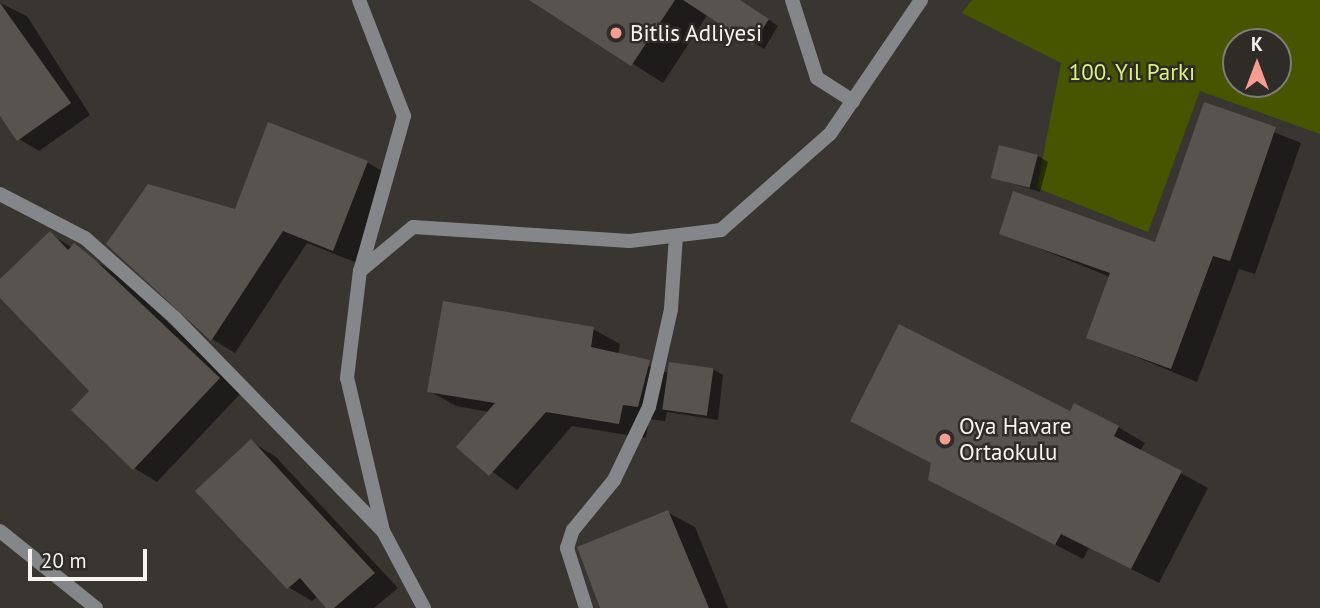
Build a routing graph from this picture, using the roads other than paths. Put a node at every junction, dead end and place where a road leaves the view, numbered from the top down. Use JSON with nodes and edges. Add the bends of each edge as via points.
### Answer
{"nodes":[{"id":1,"x":359,"y":0,"type":"edge"},
{"id":2,"x":792,"y":0,"type":"edge"},
{"id":3,"x":920,"y":0,"type":"edge"},
{"id":4,"x":853,"y":101,"type":"junction"},
{"id":5,"x":0,"y":194,"type":"edge"},
{"id":6,"x":676,"y":236,"type":"junction"},
{"id":7,"x":360,"y":271,"type":"junction"},
{"id":8,"x":0,"y":531,"type":"edge"},
{"id":9,"x":383,"y":531,"type":"junction"},
{"id":10,"x":96,"y":608,"type":"edge"},
{"id":11,"x":424,"y":608,"type":"edge"},
{"id":12,"x":586,"y":608,"type":"edge"}],
"edges":[{"from":1,"to":7,"type":"street","via":[[404,117]]},
{"from":2,"to":4,"type":"street","via":[[817,78]]},
{"from":3,"to":4,"type":"street"},
{"from":4,"to":6,"type":"street","via":[[830,134],[721,230]]},
{"from":5,"to":9,"type":"street","via":[[85,238],[175,318]]},
{"from":6,"to":7,"type":"street","via":[[630,242],[413,227]]},
{"from":6,"to":12,"type":"street","via":[[671,309],[649,407],[614,480],[573,530],[567,548]]},
{"from":7,"to":9,"type":"street","via":[[347,378]]},
{"from":8,"to":10,"type":"street"},
{"from":9,"to":11,"type":"street"}]}
